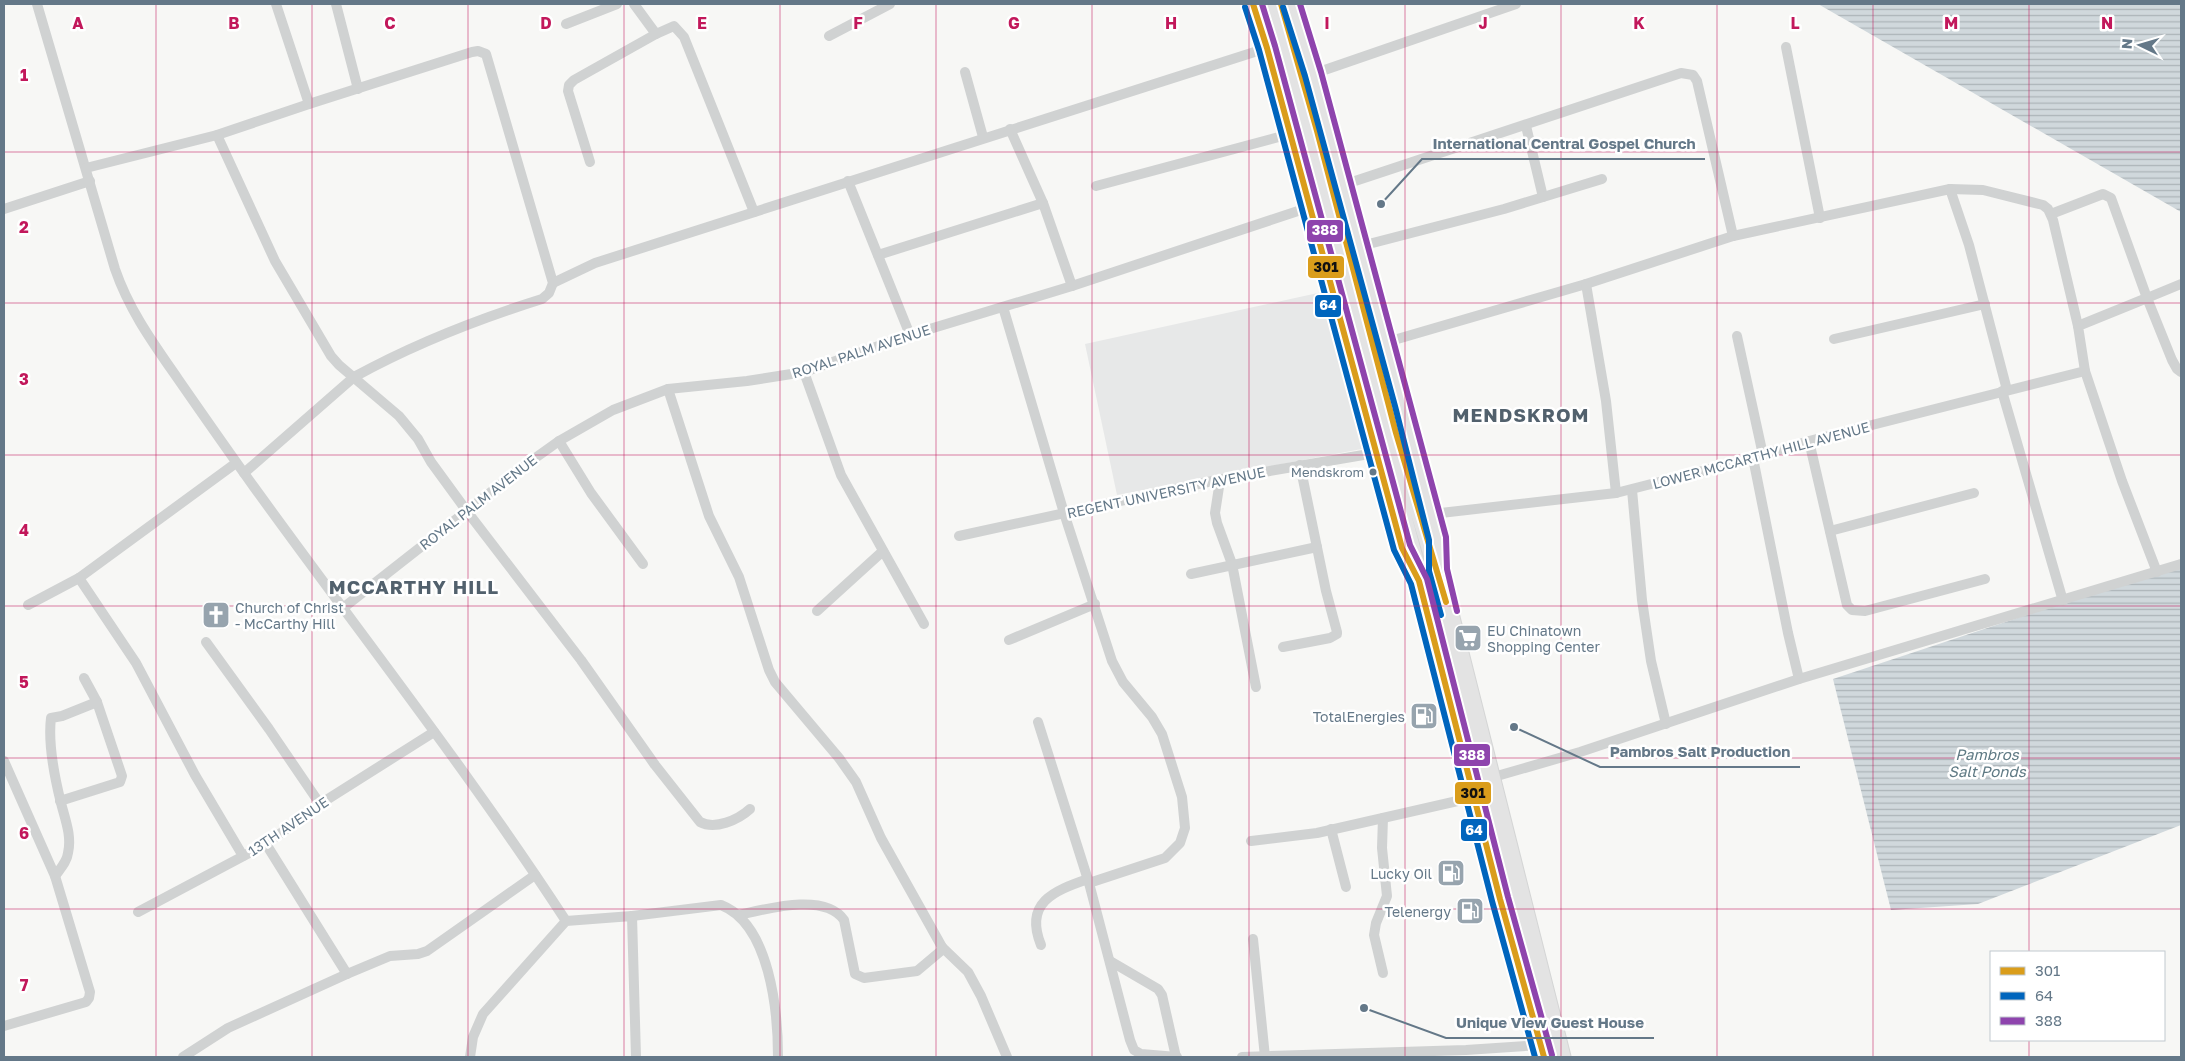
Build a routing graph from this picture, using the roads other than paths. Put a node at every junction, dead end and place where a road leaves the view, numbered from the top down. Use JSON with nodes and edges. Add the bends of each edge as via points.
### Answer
{"nodes":[{"id":1,"x":37,"y":4,"type":"edge"},
{"id":2,"x":276,"y":4,"type":"edge"},
{"id":3,"x":336,"y":4,"type":"edge"},
{"id":4,"x":617,"y":4,"type":"edge"},
{"id":5,"x":634,"y":4,"type":"edge"},
{"id":6,"x":890,"y":4,"type":"edge"},
{"id":7,"x":1253,"y":4,"type":"edge"},
{"id":8,"x":1264,"y":4,"type":"edge"},
{"id":9,"x":1280,"y":4,"type":"edge"},
{"id":10,"x":1291,"y":4,"type":"edge"},
{"id":11,"x":1516,"y":4,"type":"edge"},
{"id":12,"x":566,"y":24,"type":"dead end"},
{"id":13,"x":656,"y":34,"type":"junction"},
{"id":14,"x":829,"y":36,"type":"dead end"},
{"id":15,"x":1786,"y":47,"type":"dead end"},
{"id":16,"x":1267,"y":48,"type":"junction"},
{"id":17,"x":965,"y":72,"type":"dead end"},
{"id":18,"x":1312,"y":74,"type":"junction"},
{"id":19,"x":358,"y":89,"type":"junction"},
{"id":20,"x":309,"y":104,"type":"junction"},
{"id":21,"x":1526,"y":126,"type":"junction"},
{"id":22,"x":1010,"y":129,"type":"junction"},
{"id":23,"x":1290,"y":134,"type":"junction"},
{"id":24,"x":217,"y":135,"type":"junction"},
{"id":25,"x":984,"y":138,"type":"junction"},
{"id":26,"x":590,"y":162,"type":"dead end"},
{"id":27,"x":86,"y":168,"type":"junction"},
{"id":28,"x":1602,"y":179,"type":"dead end"},
{"id":29,"x":90,"y":181,"type":"junction"},
{"id":30,"x":848,"y":181,"type":"junction"},
{"id":31,"x":1343,"y":185,"type":"junction"},
{"id":32,"x":1096,"y":186,"type":"dead end"},
{"id":33,"x":1950,"y":189,"type":"junction"},
{"id":34,"x":1543,"y":197,"type":"junction"},
{"id":35,"x":1044,"y":203,"type":"junction"},
{"id":36,"x":1310,"y":208,"type":"junction"},
{"id":37,"x":4,"y":209,"type":"edge"},
{"id":38,"x":754,"y":212,"type":"junction"},
{"id":39,"x":2051,"y":214,"type":"junction"},
{"id":40,"x":1820,"y":218,"type":"junction"},
{"id":41,"x":1733,"y":236,"type":"junction"},
{"id":42,"x":1361,"y":246,"type":"junction"},
{"id":43,"x":878,"y":255,"type":"junction"},
{"id":44,"x":553,"y":282,"type":"junction"},
{"id":45,"x":1586,"y":284,"type":"junction"},
{"id":46,"x":2181,"y":284,"type":"edge"},
{"id":47,"x":1072,"y":286,"type":"junction"},
{"id":48,"x":2146,"y":298,"type":"junction"},
{"id":49,"x":1985,"y":304,"type":"junction"},
{"id":50,"x":1002,"y":307,"type":"junction"},
{"id":51,"x":2078,"y":326,"type":"junction"},
{"id":52,"x":910,"y":335,"type":"junction"},
{"id":53,"x":1737,"y":336,"type":"dead end"},
{"id":54,"x":1834,"y":339,"type":"dead end"},
{"id":55,"x":1387,"y":342,"type":"junction"},
{"id":56,"x":2085,"y":371,"type":"junction"},
{"id":57,"x":804,"y":372,"type":"junction"},
{"id":58,"x":2181,"y":372,"type":"edge"},
{"id":59,"x":354,"y":377,"type":"junction"},
{"id":60,"x":668,"y":389,"type":"junction"},
{"id":61,"x":2004,"y":390,"type":"junction"},
{"id":62,"x":559,"y":441,"type":"junction"},
{"id":63,"x":1809,"y":441,"type":"junction"},
{"id":64,"x":1375,"y":452,"type":"junction"},
{"id":65,"x":1763,"y":455,"type":"junction"},
{"id":66,"x":1753,"y":458,"type":"junction"},
{"id":67,"x":236,"y":463,"type":"junction"},
{"id":68,"x":1300,"y":465,"type":"junction"},
{"id":69,"x":244,"y":473,"type":"junction"},
{"id":70,"x":1217,"y":480,"type":"junction"},
{"id":71,"x":1632,"y":490,"type":"junction"},
{"id":72,"x":1616,"y":493,"type":"junction"},
{"id":73,"x":1974,"y":493,"type":"dead end"},
{"id":74,"x":466,"y":510,"type":"junction"},
{"id":75,"x":1064,"y":513,"type":"junction"},
{"id":76,"x":1432,"y":514,"type":"junction"},
{"id":77,"x":1830,"y":531,"type":"junction"},
{"id":78,"x":959,"y":536,"type":"dead end"},
{"id":79,"x":1317,"y":547,"type":"junction"},
{"id":80,"x":883,"y":551,"type":"junction"},
{"id":81,"x":643,"y":564,"type":"dead end"},
{"id":82,"x":1232,"y":564,"type":"junction"},
{"id":83,"x":2181,"y":564,"type":"edge"},
{"id":84,"x":1438,"y":570,"type":"junction"},
{"id":85,"x":2157,"y":572,"type":"junction"},
{"id":86,"x":1191,"y":574,"type":"dead end"},
{"id":87,"x":79,"y":578,"type":"junction"},
{"id":88,"x":1985,"y":579,"type":"dead end"},
{"id":89,"x":1419,"y":581,"type":"junction"},
{"id":90,"x":2063,"y":601,"type":"junction"},
{"id":91,"x":1095,"y":604,"type":"junction"},
{"id":92,"x":28,"y":605,"type":"dead end"},
{"id":93,"x":343,"y":608,"type":"junction"},
{"id":94,"x":817,"y":612,"type":"dead end"},
{"id":95,"x":924,"y":624,"type":"dead end"},
{"id":96,"x":1009,"y":640,"type":"dead end"},
{"id":97,"x":206,"y":642,"type":"dead end"},
{"id":98,"x":1283,"y":647,"type":"dead end"},
{"id":99,"x":84,"y":678,"type":"dead end"},
{"id":100,"x":1799,"y":679,"type":"junction"},
{"id":101,"x":1256,"y":688,"type":"dead end"},
{"id":102,"x":97,"y":702,"type":"junction"},
{"id":103,"x":1038,"y":722,"type":"dead end"},
{"id":104,"x":1666,"y":724,"type":"junction"},
{"id":105,"x":434,"y":732,"type":"junction"},
{"id":106,"x":4,"y":761,"type":"edge"},
{"id":107,"x":1490,"y":778,"type":"junction"},
{"id":108,"x":1475,"y":797,"type":"junction"},
{"id":109,"x":60,"y":801,"type":"junction"},
{"id":110,"x":320,"y":804,"type":"junction"},
{"id":111,"x":750,"y":809,"type":"dead end"},
{"id":112,"x":1383,"y":818,"type":"junction"},
{"id":113,"x":1331,"y":829,"type":"junction"},
{"id":114,"x":1251,"y":841,"type":"dead end"},
{"id":115,"x":266,"y":844,"type":"junction"},
{"id":116,"x":243,"y":856,"type":"junction"},
{"id":117,"x":535,"y":875,"type":"junction"},
{"id":118,"x":55,"y":876,"type":"junction"},
{"id":119,"x":1089,"y":881,"type":"junction"},
{"id":120,"x":1346,"y":887,"type":"dead end"},
{"id":121,"x":1518,"y":888,"type":"junction"},
{"id":122,"x":1500,"y":898,"type":"junction"},
{"id":123,"x":138,"y":912,"type":"dead end"},
{"id":124,"x":739,"y":915,"type":"junction"},
{"id":125,"x":632,"y":916,"type":"junction"},
{"id":126,"x":566,"y":921,"type":"junction"},
{"id":127,"x":1253,"y":939,"type":"dead end"},
{"id":128,"x":1040,"y":946,"type":"dead end"},
{"id":129,"x":942,"y":947,"type":"junction"},
{"id":130,"x":1110,"y":961,"type":"junction"},
{"id":131,"x":1383,"y":973,"type":"dead end"},
{"id":132,"x":347,"y":974,"type":"junction"},
{"id":133,"x":4,"y":1026,"type":"edge"},
{"id":134,"x":1542,"y":1051,"type":"edge"},
{"id":135,"x":1265,"y":1056,"type":"edge"},
{"id":136,"x":1311,"y":1056,"type":"edge"},
{"id":137,"x":183,"y":1057,"type":"edge"},
{"id":138,"x":470,"y":1057,"type":"edge"},
{"id":139,"x":636,"y":1057,"type":"edge"},
{"id":140,"x":778,"y":1057,"type":"edge"},
{"id":141,"x":1007,"y":1057,"type":"edge"},
{"id":142,"x":1176,"y":1057,"type":"edge"},
{"id":143,"x":1242,"y":1057,"type":"edge"},
{"id":144,"x":1561,"y":1057,"type":"edge"}],
"edges":[{"from":1,"to":27,"type":"street"},
{"from":2,"to":20,"type":"street"},
{"from":3,"to":19,"type":"street"},
{"from":4,"to":12,"type":"street"},
{"from":5,"to":13,"type":"street"},
{"from":6,"to":14,"type":"street"},
{"from":7,"to":16,"type":"street"},
{"from":8,"to":89,"type":"highway","via":[[1278,44]]},
{"from":9,"to":84,"type":"highway","via":[[1396,432]]},
{"from":10,"to":18,"type":"street"},
{"from":11,"to":18,"type":"street"},
{"from":13,"to":26,"type":"street","via":[[569,85],[568,91]]},
{"from":13,"to":38,"type":"street","via":[[674,26],[684,38]]},
{"from":15,"to":40,"type":"street"},
{"from":16,"to":22,"type":"street"},
{"from":16,"to":23,"type":"street"},
{"from":17,"to":25,"type":"street"},
{"from":18,"to":31,"type":"street"},
{"from":19,"to":20,"type":"street"},
{"from":19,"to":44,"type":"street","via":[[472,52],[486,54]]},
{"from":20,"to":24,"type":"street"},
{"from":21,"to":31,"type":"street"},
{"from":21,"to":34,"type":"street"},
{"from":21,"to":41,"type":"street","via":[[1681,73],[1693,75]]},
{"from":22,"to":25,"type":"street"},
{"from":22,"to":35,"type":"street"},
{"from":23,"to":32,"type":"street"},
{"from":23,"to":36,"type":"street"},
{"from":24,"to":27,"type":"street"},
{"from":24,"to":59,"type":"street","via":[[275,261],[331,356]]},
{"from":25,"to":30,"type":"street"},
{"from":27,"to":29,"type":"street"},
{"from":28,"to":34,"type":"street"},
{"from":29,"to":37,"type":"street"},
{"from":29,"to":67,"type":"street","via":[[120,283],[134,314]]},
{"from":30,"to":38,"type":"street"},
{"from":30,"to":43,"type":"street"},
{"from":31,"to":42,"type":"street"},
{"from":33,"to":39,"type":"street","via":[[1983,190],[2043,205]]},
{"from":33,"to":40,"type":"street"},
{"from":33,"to":49,"type":"street"},
{"from":34,"to":42,"type":"street"},
{"from":35,"to":43,"type":"street"},
{"from":35,"to":47,"type":"street"},
{"from":36,"to":47,"type":"street","name":"ROYAL PALM AVENUE"},
{"from":36,"to":64,"type":"street"},
{"from":38,"to":44,"type":"street","via":[[595,263]]},
{"from":39,"to":48,"type":"street","via":[[2103,194],[2111,198]]},
{"from":39,"to":51,"type":"street"},
{"from":40,"to":41,"type":"street"},
{"from":41,"to":45,"type":"street"},
{"from":42,"to":55,"type":"street"},
{"from":43,"to":52,"type":"street"},
{"from":44,"to":59,"type":"street","via":[[549,293],[542,298],[482,318]]},
{"from":45,"to":55,"type":"street"},
{"from":45,"to":72,"type":"street","via":[[1606,401]]},
{"from":46,"to":48,"type":"street"},
{"from":47,"to":50,"type":"street","name":"ROYAL PALM AVENUE"},
{"from":48,"to":51,"type":"street"},
{"from":48,"to":58,"type":"street","via":[[2172,360]]},
{"from":49,"to":54,"type":"street"},
{"from":49,"to":61,"type":"street"},
{"from":50,"to":52,"type":"street","name":"ROYAL PALM AVENUE"},
{"from":50,"to":75,"type":"street"},
{"from":51,"to":56,"type":"street"},
{"from":52,"to":57,"type":"street","name":"ROYAL PALM AVENUE"},
{"from":53,"to":65,"type":"street"},
{"from":55,"to":76,"type":"street"},
{"from":56,"to":61,"type":"street","name":"LOWER MCCARTHY HILL AVENUE"},
{"from":56,"to":85,"type":"street"},
{"from":57,"to":60,"type":"street","name":"ROYAL PALM AVENUE"},
{"from":57,"to":80,"type":"street","via":[[841,475]]},
{"from":59,"to":69,"type":"street"},
{"from":59,"to":74,"type":"street","via":[[399,416]]},
{"from":60,"to":62,"type":"street","name":"ROYAL PALM AVENUE","via":[[613,410]]},
{"from":60,"to":129,"type":"street","via":[[709,516],[739,576],[769,670],[775,682],[856,782],[881,838]]},
{"from":61,"to":63,"type":"street","name":"LOWER MCCARTHY HILL AVENUE"},
{"from":61,"to":90,"type":"street"},
{"from":62,"to":74,"type":"street","name":"ROYAL PALM AVENUE"},
{"from":62,"to":81,"type":"street","via":[[591,493]]},
{"from":63,"to":65,"type":"street","name":"LOWER MCCARTHY HILL AVENUE"},
{"from":63,"to":77,"type":"street"},
{"from":64,"to":68,"type":"street","name":"REGENT UNIVERSITY AVENUE"},
{"from":64,"to":89,"type":"street","via":[[1402,548]]},
{"from":65,"to":66,"type":"street","name":"LOWER MCCARTHY HILL AVENUE"},
{"from":66,"to":71,"type":"street","name":"LOWER MCCARTHY HILL AVENUE"},
{"from":66,"to":100,"type":"street"},
{"from":67,"to":69,"type":"street"},
{"from":67,"to":87,"type":"street"},
{"from":68,"to":70,"type":"street","name":"REGENT UNIVERSITY AVENUE"},
{"from":68,"to":79,"type":"street"},
{"from":69,"to":93,"type":"street"},
{"from":70,"to":75,"type":"street","name":"REGENT UNIVERSITY AVENUE"},
{"from":70,"to":82,"type":"street","via":[[1217,523]]},
{"from":71,"to":72,"type":"street","name":"LOWER MCCARTHY HILL AVENUE"},
{"from":71,"to":104,"type":"street","via":[[1642,600]]},
{"from":72,"to":76,"type":"street","name":"LOWER MCCARTHY HILL AVENUE"},
{"from":73,"to":77,"type":"street"},
{"from":74,"to":93,"type":"street","name":"ROYAL PALM AVENUE"},
{"from":74,"to":111,"type":"street","via":[[581,660],[654,765],[700,822],[716,826]]},
{"from":75,"to":78,"type":"street","name":"REGENT UNIVERSITY AVENUE"},
{"from":75,"to":91,"type":"street"},
{"from":76,"to":84,"type":"street","via":[[1439,547]]},
{"from":77,"to":88,"type":"street","via":[[1847,604],[1852,610],[1865,611]]},
{"from":79,"to":82,"type":"street"},
{"from":79,"to":98,"type":"street","via":[[1337,634]]},
{"from":80,"to":94,"type":"street"},
{"from":80,"to":95,"type":"street"},
{"from":82,"to":86,"type":"street"},
{"from":82,"to":101,"type":"street"},
{"from":83,"to":85,"type":"street"},
{"from":84,"to":107,"type":"highway"},
{"from":85,"to":90,"type":"street"},
{"from":87,"to":92,"type":"street"},
{"from":87,"to":116,"type":"street","via":[[136,663],[195,775]]},
{"from":89,"to":108,"type":"highway"},
{"from":90,"to":100,"type":"street"},
{"from":91,"to":96,"type":"street"},
{"from":91,"to":119,"type":"street","via":[[1122,682],[1162,734],[1182,797],[1184,828],[1180,843],[1166,858]]},
{"from":93,"to":105,"type":"street"},
{"from":97,"to":110,"type":"street"},
{"from":99,"to":102,"type":"street"},
{"from":100,"to":104,"type":"street"},
{"from":102,"to":109,"type":"street","via":[[51,718]]},
{"from":102,"to":109,"type":"street","via":[[122,776],[120,782]]},
{"from":103,"to":119,"type":"street"},
{"from":104,"to":107,"type":"street"},
{"from":105,"to":110,"type":"street","name":"13TH AVENUE"},
{"from":105,"to":117,"type":"street"},
{"from":106,"to":118,"type":"street"},
{"from":107,"to":121,"type":"highway"},
{"from":108,"to":112,"type":"street"},
{"from":108,"to":122,"type":"highway"},
{"from":109,"to":118,"type":"street","via":[[69,834],[69,851]]},
{"from":110,"to":115,"type":"street","name":"13TH AVENUE"},
{"from":112,"to":113,"type":"street"},
{"from":112,"to":131,"type":"street","via":[[1382,848],[1387,896],[1374,935]]},
{"from":113,"to":114,"type":"street"},
{"from":113,"to":120,"type":"street"},
{"from":115,"to":116,"type":"street","name":"13TH AVENUE"},
{"from":115,"to":132,"type":"street"},
{"from":116,"to":123,"type":"street","name":"13TH AVENUE"},
{"from":117,"to":126,"type":"street"},
{"from":117,"to":132,"type":"street","via":[[427,951],[390,956]]},
{"from":118,"to":133,"type":"street","via":[[90,992],[89,998],[86,1002]]},
{"from":119,"to":128,"type":"street","via":[[1054,894],[1038,908],[1035,925]]},
{"from":119,"to":130,"type":"street"},
{"from":121,"to":122,"type":"highway","via":[[1512,897]]},
{"from":121,"to":144,"type":"highway"},
{"from":122,"to":134,"type":"highway"},
{"from":124,"to":125,"type":"street","via":[[721,906]]},
{"from":124,"to":129,"type":"street","via":[[799,904],[831,908],[844,920],[855,974],[864,978],[917,971]]},
{"from":124,"to":140,"type":"street","via":[[758,945],[772,982],[778,1023]]},
{"from":125,"to":126,"type":"street"},
{"from":125,"to":139,"type":"street"},
{"from":126,"to":138,"type":"street","via":[[483,1014],[473,1037]]},
{"from":127,"to":135,"type":"street"},
{"from":129,"to":141,"type":"street","via":[[968,972]]},
{"from":130,"to":142,"type":"street","via":[[1158,989]]},
{"from":130,"to":142,"type":"street","via":[[1134,1050],[1141,1054]]},
{"from":132,"to":137,"type":"street","via":[[228,1028]]},
{"from":134,"to":136,"type":"street","via":[[1466,1050]]},
{"from":135,"to":136,"type":"street"},
{"from":135,"to":143,"type":"street"}]}
